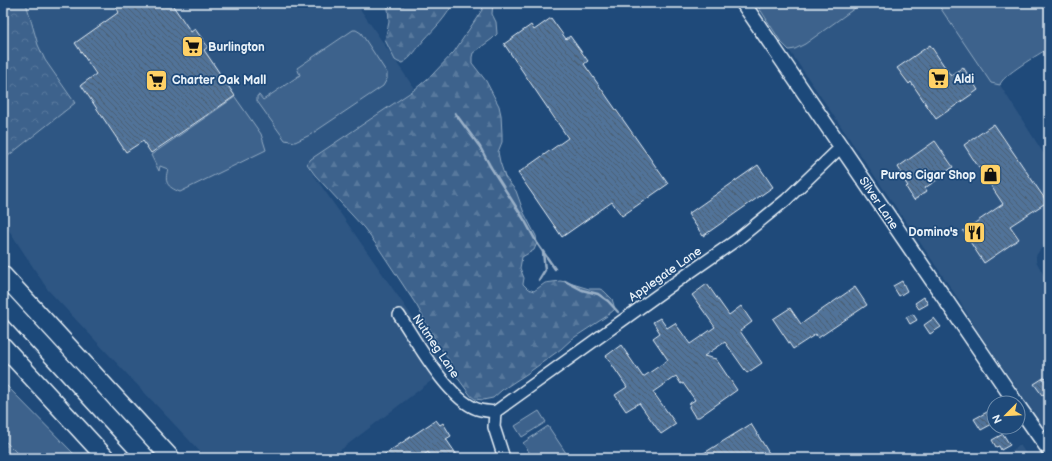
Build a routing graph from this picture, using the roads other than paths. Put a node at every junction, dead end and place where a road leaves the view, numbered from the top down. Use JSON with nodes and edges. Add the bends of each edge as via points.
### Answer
{"nodes":[{"id":1,"x":743,"y":3,"type":"edge"},
{"id":2,"x":841,"y":147,"type":"junction"},
{"id":3,"x":3,"y":275,"type":"edge"},
{"id":4,"x":3,"y":302,"type":"edge"},
{"id":5,"x":3,"y":315,"type":"edge"},
{"id":6,"x":399,"y":315,"type":"dead end"},
{"id":7,"x":3,"y":346,"type":"edge"},
{"id":8,"x":1011,"y":395,"type":"edge"},
{"id":9,"x":495,"y":412,"type":"junction"},
{"id":10,"x":1026,"y":417,"type":"edge"},
{"id":11,"x":1049,"y":450,"type":"edge"},
{"id":12,"x":106,"y":458,"type":"edge"},
{"id":13,"x":134,"y":458,"type":"edge"},
{"id":14,"x":146,"y":458,"type":"edge"},
{"id":15,"x":171,"y":458,"type":"edge"},
{"id":16,"x":504,"y":458,"type":"edge"}],
"edges":[{"from":1,"to":2,"type":"main road","name":"Silver Lane"},
{"from":2,"to":8,"type":"main road","name":"Silver Lane"},
{"from":2,"to":9,"type":"street","name":"Applegate Lane","via":[[786,200],[738,239]]},
{"from":3,"to":15,"type":"highway"},
{"from":4,"to":14,"type":"highway"},
{"from":5,"to":13,"type":"highway"},
{"from":6,"to":9,"type":"street","name":"Nutmeg Lane","via":[[445,384],[461,400],[477,409]]},
{"from":7,"to":12,"type":"highway"},
{"from":9,"to":16,"type":"street","via":[[494,427]]},
{"from":10,"to":11,"type":"main road"}]}
